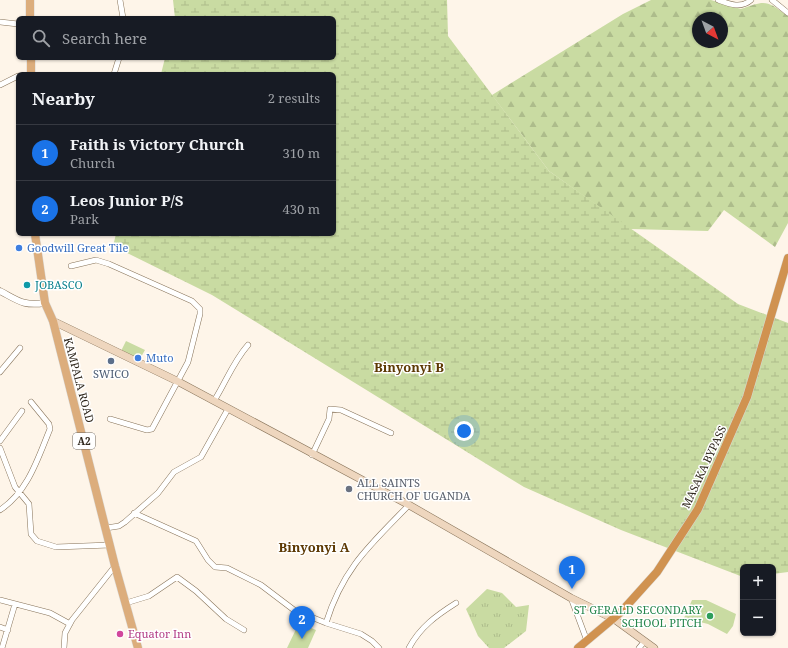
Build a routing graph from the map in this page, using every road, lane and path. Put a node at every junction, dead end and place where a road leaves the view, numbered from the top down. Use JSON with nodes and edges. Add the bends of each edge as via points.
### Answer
{"nodes":[{"id":1,"x":30,"y":0,"type":"edge"},
{"id":2,"x":120,"y":0,"type":"edge"},
{"id":3,"x":718,"y":0,"type":"edge"},
{"id":4,"x":751,"y":0,"type":"edge"},
{"id":5,"x":772,"y":0,"type":"edge"},
{"id":6,"x":788,"y":13,"type":"edge"},
{"id":7,"x":30,"y":16,"type":"edge"},
{"id":8,"x":123,"y":16,"type":"edge"},
{"id":9,"x":0,"y":22,"type":"edge"},
{"id":10,"x":16,"y":24,"type":"edge"},
{"id":11,"x":31,"y":60,"type":"edge"},
{"id":12,"x":118,"y":60,"type":"edge"},
{"id":13,"x":29,"y":72,"type":"edge"},
{"id":14,"x":115,"y":72,"type":"edge"},
{"id":15,"x":16,"y":77,"type":"edge"},
{"id":16,"x":0,"y":85,"type":"edge"},
{"id":17,"x":35,"y":236,"type":"edge"},
{"id":18,"x":788,"y":258,"type":"edge"},
{"id":19,"x":71,"y":266,"type":"dead end"},
{"id":20,"x":0,"y":291,"type":"edge"},
{"id":21,"x":45,"y":303,"type":"junction"},
{"id":22,"x":53,"y":321,"type":"junction"},
{"id":23,"x":248,"y":345,"type":"dead end"},
{"id":24,"x":20,"y":348,"type":"dead end"},
{"id":25,"x":0,"y":372,"type":"edge"},
{"id":26,"x":177,"y":381,"type":"junction"},
{"id":27,"x":214,"y":401,"type":"junction"},
{"id":28,"x":32,"y":402,"type":"dead end"},
{"id":29,"x":228,"y":409,"type":"junction"},
{"id":30,"x":22,"y":411,"type":"dead end"},
{"id":31,"x":110,"y":419,"type":"dead end"},
{"id":32,"x":391,"y":433,"type":"dead end"},
{"id":33,"x":0,"y":441,"type":"edge"},
{"id":34,"x":0,"y":448,"type":"edge"},
{"id":35,"x":312,"y":455,"type":"junction"},
{"id":36,"x":19,"y":493,"type":"junction"},
{"id":37,"x":409,"y":505,"type":"junction"},
{"id":38,"x":0,"y":510,"type":"edge"},
{"id":39,"x":134,"y":513,"type":"junction"},
{"id":40,"x":106,"y":528,"type":"junction"},
{"id":41,"x":110,"y":545,"type":"junction"},
{"id":42,"x":115,"y":566,"type":"junction"},
{"id":43,"x":571,"y":598,"type":"junction"},
{"id":44,"x":0,"y":600,"type":"edge"},
{"id":45,"x":126,"y":603,"type":"junction"},
{"id":46,"x":456,"y":603,"type":"dead end"},
{"id":47,"x":15,"y":604,"type":"junction"},
{"id":48,"x":614,"y":619,"type":"junction"},
{"id":49,"x":326,"y":623,"type":"junction"},
{"id":50,"x":70,"y":624,"type":"junction"},
{"id":51,"x":0,"y":627,"type":"edge"},
{"id":52,"x":8,"y":630,"type":"junction"},
{"id":53,"x":244,"y":630,"type":"dead end"},
{"id":54,"x":587,"y":641,"type":"junction"},
{"id":55,"x":642,"y":645,"type":"edge"},
{"id":56,"x":2,"y":648,"type":"edge"},
{"id":57,"x":64,"y":648,"type":"edge"},
{"id":58,"x":138,"y":648,"type":"edge"},
{"id":59,"x":379,"y":648,"type":"edge"},
{"id":60,"x":409,"y":648,"type":"edge"},
{"id":61,"x":578,"y":648,"type":"edge"},
{"id":62,"x":654,"y":648,"type":"edge"}],
"edges":[{"from":1,"to":7,"type":"main road"},
{"from":2,"to":8,"type":"street"},
{"from":3,"to":4,"type":"street","via":[[738,6]]},
{"from":5,"to":6,"type":"street"},
{"from":9,"to":10,"type":"street"},
{"from":11,"to":13,"type":"main road"},
{"from":12,"to":14,"type":"street"},
{"from":15,"to":16,"type":"street"},
{"from":17,"to":21,"type":"main road","name":"KAMPALA ROAD","number":"A2"},
{"from":18,"to":48,"type":"highway","name":"MASAKA BYPASS","via":[[747,397],[698,509],[658,572]]},
{"from":19,"to":26,"type":"street","via":[[92,260],[109,264],[197,305],[200,314],[190,356]]},
{"from":20,"to":21,"type":"street","via":[[24,304]]},
{"from":21,"to":22,"type":"main road","name":"KAMPALA ROAD","number":"A2"},
{"from":22,"to":26,"type":"main road"},
{"from":22,"to":40,"type":"main road","name":"KAMPALA ROAD","number":"A2"},
{"from":23,"to":27,"type":"street","via":[[236,364],[231,367]]},
{"from":24,"to":25,"type":"street"},
{"from":26,"to":27,"type":"main road"},
{"from":26,"to":31,"type":"street","via":[[152,429]]},
{"from":27,"to":29,"type":"main road"},
{"from":28,"to":36,"type":"street","via":[[50,429],[31,476]]},
{"from":29,"to":35,"type":"main road"},
{"from":29,"to":39,"type":"street","via":[[201,457],[174,472],[158,493]]},
{"from":30,"to":33,"type":"street"},
{"from":32,"to":35,"type":"street","via":[[341,410],[330,409],[329,419]]},
{"from":34,"to":36,"type":"street"},
{"from":35,"to":37,"type":"main road"},
{"from":36,"to":38,"type":"street"},
{"from":36,"to":41,"type":"street","via":[[30,507],[31,534],[37,541],[56,546]]},
{"from":37,"to":43,"type":"main road"},
{"from":37,"to":49,"type":"street","via":[[361,554],[336,595]]},
{"from":39,"to":40,"type":"street","via":[[119,526]]},
{"from":39,"to":49,"type":"street","via":[[196,541],[215,567],[227,568],[261,585],[294,610]]},
{"from":40,"to":41,"type":"main road","name":"KAMPALA ROAD","number":"A2"},
{"from":41,"to":42,"type":"main road","name":"KAMPALA ROAD","number":"A2"},
{"from":42,"to":45,"type":"main road","name":"KAMPALA ROAD","number":"A2"},
{"from":42,"to":50,"type":"street"},
{"from":43,"to":48,"type":"main road"},
{"from":43,"to":54,"type":"street"},
{"from":44,"to":47,"type":"street"},
{"from":45,"to":53,"type":"street","via":[[149,596],[177,578],[196,591],[226,619]]},
{"from":45,"to":58,"type":"main road","name":"KAMPALA ROAD","number":"A2"},
{"from":46,"to":60,"type":"street","via":[[431,620]]},
{"from":47,"to":50,"type":"street","via":[[50,613]]},
{"from":47,"to":52,"type":"street"},
{"from":48,"to":54,"type":"highway","name":"MASAKA BYPASS"},
{"from":48,"to":55,"type":"main road"},
{"from":49,"to":59,"type":"street","via":[[361,634]]},
{"from":50,"to":57,"type":"street","via":[[65,632]]},
{"from":51,"to":52,"type":"street"},
{"from":52,"to":56,"type":"street"},
{"from":54,"to":61,"type":"highway","name":"MASAKA BYPASS"},
{"from":55,"to":62,"type":"main road"}]}
